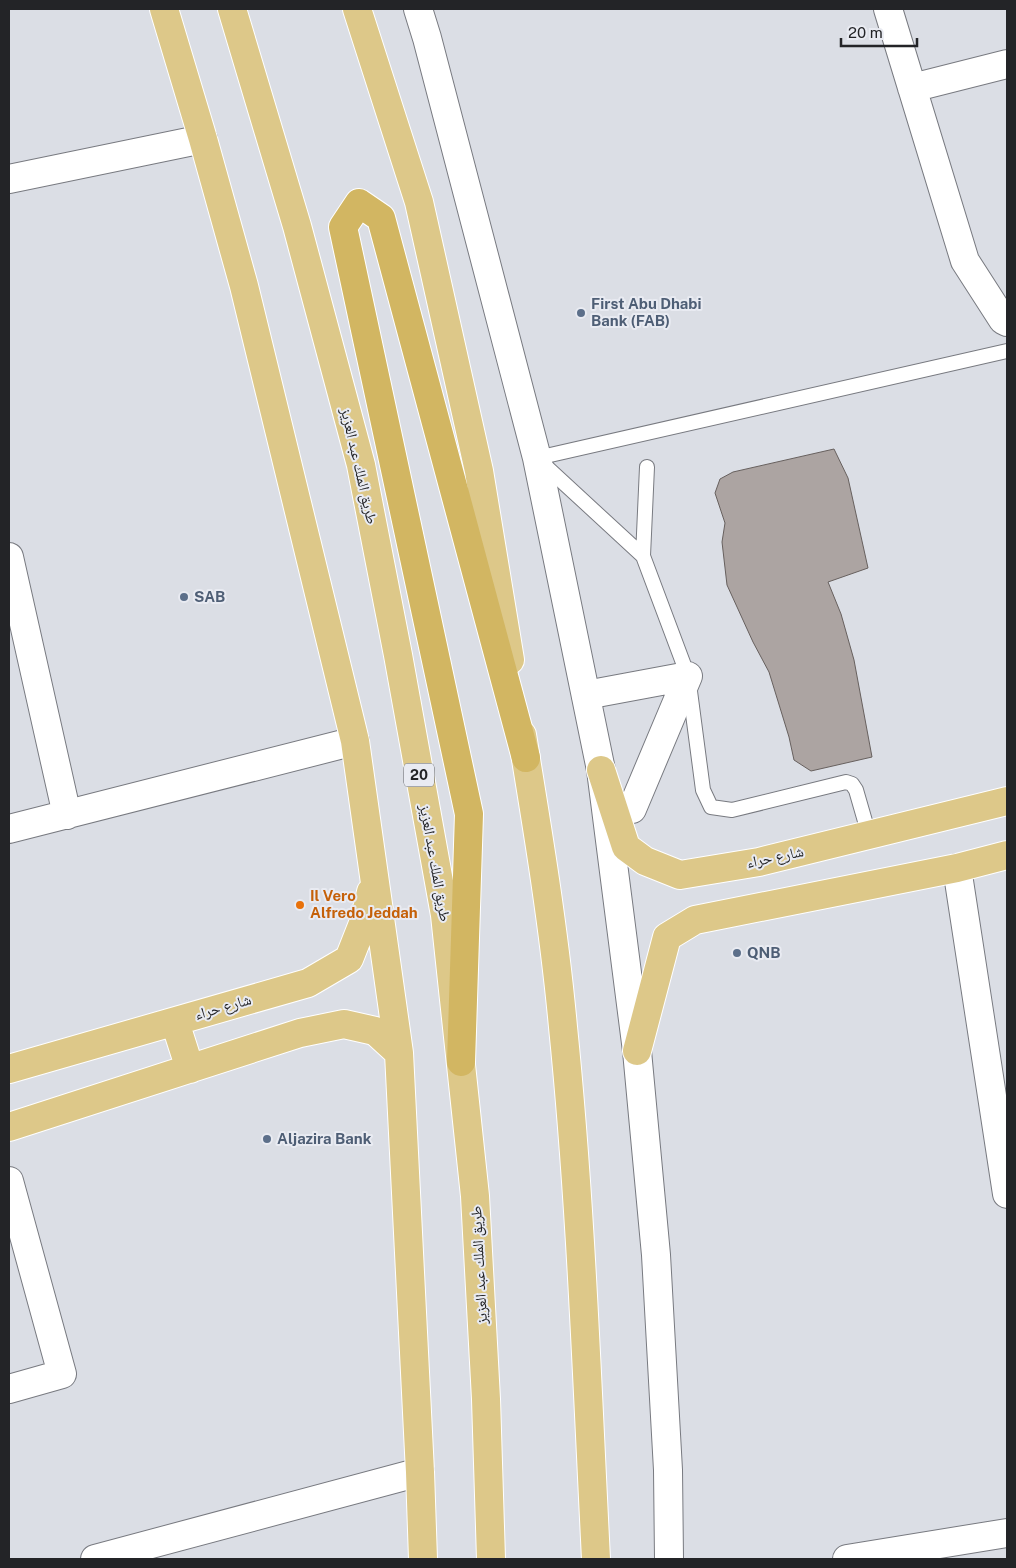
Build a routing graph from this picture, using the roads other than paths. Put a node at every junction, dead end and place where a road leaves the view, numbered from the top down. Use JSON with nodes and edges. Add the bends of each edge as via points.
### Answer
{"nodes":[{"id":1,"x":164,"y":9,"type":"edge"},
{"id":2,"x":232,"y":9,"type":"edge"},
{"id":3,"x":357,"y":9,"type":"edge"},
{"id":4,"x":418,"y":9,"type":"edge"},
{"id":5,"x":888,"y":9,"type":"edge"},
{"id":6,"x":1007,"y":64,"type":"edge"},
{"id":7,"x":912,"y":88,"type":"junction"},
{"id":8,"x":203,"y":139,"type":"junction"},
{"id":9,"x":9,"y":180,"type":"edge"},
{"id":10,"x":1007,"y":322,"type":"edge"},
{"id":11,"x":1007,"y":351,"type":"edge"},
{"id":12,"x":537,"y":458,"type":"junction"},
{"id":13,"x":647,"y":467,"type":"dead end"},
{"id":14,"x":643,"y":556,"type":"junction"},
{"id":15,"x":9,"y":558,"type":"edge"},
{"id":16,"x":688,"y":676,"type":"junction"},
{"id":17,"x":586,"y":695,"type":"junction"},
{"id":18,"x":355,"y":741,"type":"junction"},
{"id":19,"x":526,"y":758,"type":"junction"},
{"id":20,"x":601,"y":770,"type":"junction"},
{"id":21,"x":1007,"y":801,"type":"edge"},
{"id":22,"x":632,"y":809,"type":"dead end"},
{"id":23,"x":67,"y":815,"type":"junction"},
{"id":24,"x":9,"y":829,"type":"edge"},
{"id":25,"x":869,"y":835,"type":"junction"},
{"id":26,"x":1007,"y":856,"type":"edge"},
{"id":27,"x":759,"y":862,"type":"junction"},
{"id":28,"x":957,"y":868,"type":"junction"},
{"id":29,"x":374,"y":875,"type":"junction"},
{"id":30,"x":770,"y":905,"type":"junction"},
{"id":31,"x":174,"y":1022,"type":"junction"},
{"id":32,"x":637,"y":1051,"type":"junction"},
{"id":33,"x":399,"y":1053,"type":"junction"},
{"id":34,"x":461,"y":1062,"type":"junction"},
{"id":35,"x":9,"y":1069,"type":"edge"},
{"id":36,"x":190,"y":1069,"type":"junction"},
{"id":37,"x":1002,"y":1118,"type":"edge"},
{"id":38,"x":9,"y":1127,"type":"edge"},
{"id":39,"x":9,"y":1181,"type":"edge"},
{"id":40,"x":1007,"y":1194,"type":"edge"},
{"id":41,"x":9,"y":1389,"type":"edge"},
{"id":42,"x":420,"y":1472,"type":"junction"},
{"id":43,"x":1007,"y":1533,"type":"edge"},
{"id":44,"x":139,"y":1553,"type":"edge"},
{"id":45,"x":95,"y":1559,"type":"edge"},
{"id":46,"x":422,"y":1559,"type":"edge"},
{"id":47,"x":491,"y":1559,"type":"edge"},
{"id":48,"x":596,"y":1559,"type":"edge"},
{"id":49,"x":670,"y":1559,"type":"edge"},
{"id":50,"x":847,"y":1559,"type":"edge"}],
"edges":[{"from":1,"to":8,"type":"main road"},
{"from":2,"to":34,"type":"main road","name":"طريق الملك عبد العزيز","number":"20","via":[[296,226],[361,465],[445,915]]},
{"from":3,"to":19,"type":"main road","via":[[419,202],[479,470]]},
{"from":4,"to":12,"type":"street"},
{"from":5,"to":7,"type":"street"},
{"from":6,"to":7,"type":"street"},
{"from":7,"to":10,"type":"street","via":[[965,261]]},
{"from":8,"to":9,"type":"street"},
{"from":8,"to":18,"type":"main road","via":[[244,286]]},
{"from":11,"to":12,"type":"lane"},
{"from":12,"to":14,"type":"lane"},
{"from":12,"to":17,"type":"street"},
{"from":13,"to":14,"type":"lane"},
{"from":14,"to":16,"type":"lane"},
{"from":15,"to":23,"type":"street"},
{"from":16,"to":17,"type":"street"},
{"from":16,"to":22,"type":"street"},
{"from":16,"to":25,"type":"lane","via":[[703,790],[712,808],[732,810],[846,782],[856,790]]},
{"from":17,"to":20,"type":"street"},
{"from":18,"to":23,"type":"street"},
{"from":18,"to":29,"type":"main road"},
{"from":19,"to":34,"type":"highway","via":[[381,218],[358,203],[343,227],[469,814]]},
{"from":19,"to":48,"type":"main road","via":[[563,1027],[580,1248]]},
{"from":20,"to":27,"type":"main road","name":"شارع حراء","via":[[626,847],[645,861],[680,875]]},
{"from":20,"to":32,"type":"street"},
{"from":21,"to":25,"type":"main road","name":"شارع حراء"},
{"from":23,"to":24,"type":"street"},
{"from":25,"to":27,"type":"main road","name":"شارع حراء"},
{"from":26,"to":28,"type":"main road"},
{"from":27,"to":30,"type":"main road"},
{"from":28,"to":30,"type":"main road"},
{"from":28,"to":37,"type":"street"},
{"from":29,"to":31,"type":"main road","name":"شارع حراء","via":[[364,921],[349,959],[308,983]]},
{"from":29,"to":33,"type":"main road"},
{"from":30,"to":32,"type":"main road","via":[[694,920],[667,938]]},
{"from":31,"to":35,"type":"main road","name":"شارع حراء"},
{"from":31,"to":36,"type":"main road"},
{"from":32,"to":49,"type":"street","via":[[657,1274]]},
{"from":33,"to":36,"type":"main road","via":[[375,1031],[344,1024],[300,1033]]},
{"from":33,"to":42,"type":"main road"},
{"from":34,"to":47,"type":"main road","name":"طريق الملك عبد العزيز","number":"20","via":[[475,1196]]},
{"from":36,"to":38,"type":"main road"},
{"from":37,"to":40,"type":"street"},
{"from":39,"to":41,"type":"street","via":[[62,1374]]},
{"from":42,"to":44,"type":"street"},
{"from":42,"to":46,"type":"main road"},
{"from":43,"to":50,"type":"street"},
{"from":44,"to":45,"type":"street"}]}
